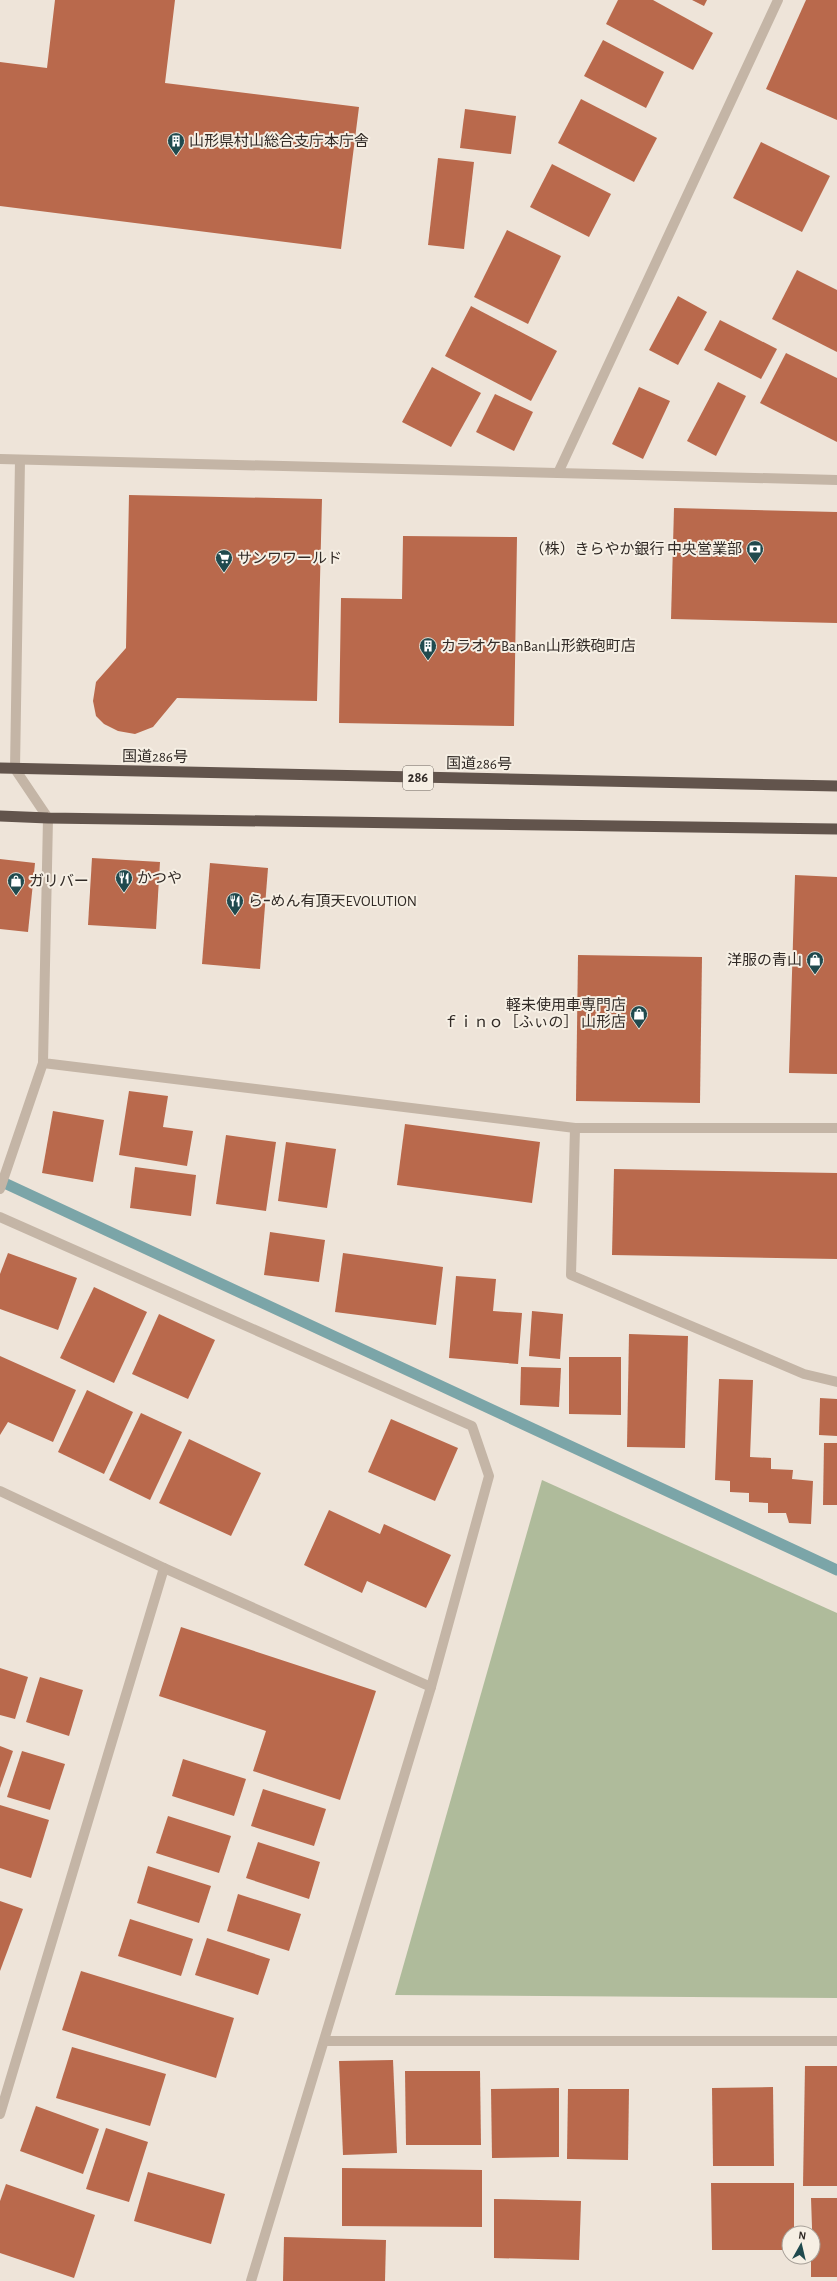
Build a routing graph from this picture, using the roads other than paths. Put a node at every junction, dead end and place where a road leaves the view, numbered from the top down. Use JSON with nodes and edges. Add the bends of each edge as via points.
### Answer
{"nodes":[{"id":1,"x":778,"y":0,"type":"edge"},
{"id":2,"x":0,"y":459,"type":"edge"},
{"id":3,"x":20,"y":460,"type":"junction"},
{"id":4,"x":558,"y":473,"type":"junction"},
{"id":5,"x":837,"y":480,"type":"edge"},
{"id":6,"x":0,"y":768,"type":"edge"},
{"id":7,"x":15,"y":769,"type":"junction"},
{"id":8,"x":837,"y":786,"type":"edge"},
{"id":9,"x":0,"y":816,"type":"edge"},
{"id":10,"x":48,"y":818,"type":"junction"},
{"id":11,"x":837,"y":830,"type":"edge"},
{"id":12,"x":43,"y":1063,"type":"junction"},
{"id":13,"x":576,"y":1128,"type":"junction"},
{"id":14,"x":837,"y":1128,"type":"edge"},
{"id":15,"x":0,"y":1189,"type":"edge"},
{"id":16,"x":0,"y":1217,"type":"edge"},
{"id":17,"x":837,"y":1382,"type":"edge"},
{"id":18,"x":0,"y":1491,"type":"edge"},
{"id":19,"x":164,"y":1568,"type":"junction"},
{"id":20,"x":431,"y":1687,"type":"junction"},
{"id":21,"x":325,"y":2041,"type":"junction"},
{"id":22,"x":837,"y":2041,"type":"edge"},
{"id":23,"x":0,"y":2114,"type":"edge"},
{"id":24,"x":251,"y":2281,"type":"edge"}],
"edges":[{"from":1,"to":4,"type":"street"},
{"from":2,"to":3,"type":"street"},
{"from":3,"to":4,"type":"street"},
{"from":3,"to":7,"type":"street"},
{"from":4,"to":5,"type":"street"},
{"from":6,"to":7,"type":"highway","name":"国道286号","number":"286"},
{"from":7,"to":8,"type":"highway","name":"国道286号","number":"286"},
{"from":7,"to":10,"type":"street"},
{"from":9,"to":10,"type":"highway"},
{"from":10,"to":11,"type":"highway"},
{"from":10,"to":12,"type":"street"},
{"from":12,"to":13,"type":"street"},
{"from":12,"to":15,"type":"street"},
{"from":13,"to":14,"type":"street"},
{"from":13,"to":17,"type":"street","via":[[571,1275],[804,1374]]},
{"from":16,"to":20,"type":"street","via":[[472,1426],[489,1476]]},
{"from":18,"to":19,"type":"street"},
{"from":19,"to":20,"type":"street"},
{"from":19,"to":23,"type":"street"},
{"from":20,"to":21,"type":"street"},
{"from":21,"to":22,"type":"street"},
{"from":21,"to":24,"type":"street"}]}
